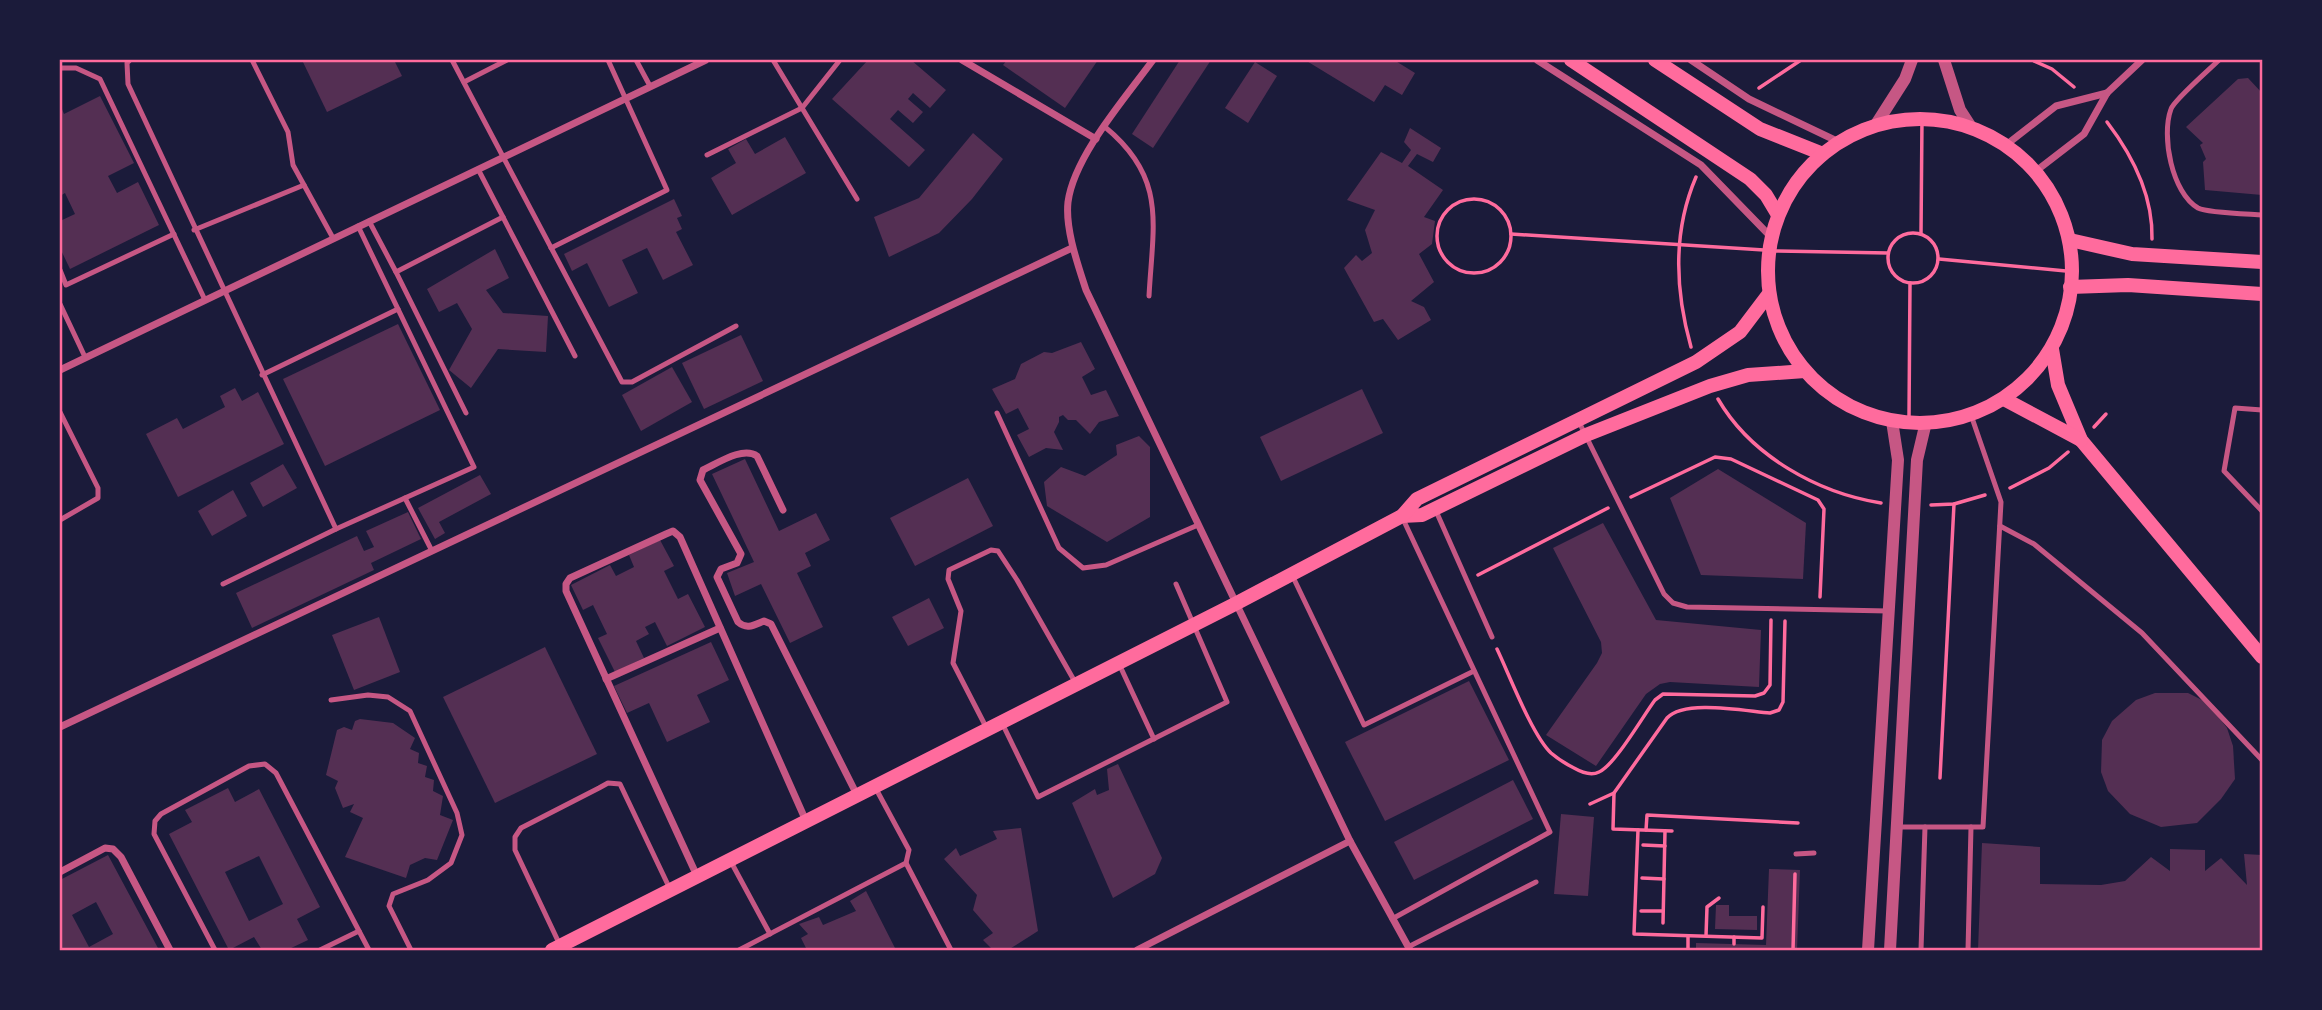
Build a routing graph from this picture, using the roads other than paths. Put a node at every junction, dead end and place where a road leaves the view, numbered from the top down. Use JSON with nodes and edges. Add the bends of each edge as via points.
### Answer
{"nodes":[{"id":1,"x":130,"y":60,"type":"edge"},
{"id":2,"x":252,"y":60,"type":"edge"},
{"id":3,"x":452,"y":60,"type":"edge"},
{"id":4,"x":507,"y":60,"type":"edge"},
{"id":5,"x":608,"y":60,"type":"edge"},
{"id":6,"x":636,"y":60,"type":"edge"},
{"id":7,"x":706,"y":60,"type":"edge"},
{"id":8,"x":773,"y":60,"type":"edge"},
{"id":9,"x":840,"y":60,"type":"edge"},
{"id":10,"x":962,"y":60,"type":"edge"},
{"id":11,"x":1153,"y":60,"type":"edge"},
{"id":12,"x":1537,"y":60,"type":"edge"},
{"id":13,"x":1571,"y":60,"type":"edge"},
{"id":14,"x":1656,"y":60,"type":"edge"},
{"id":15,"x":1691,"y":60,"type":"edge"},
{"id":16,"x":1912,"y":60,"type":"edge"},
{"id":17,"x":1944,"y":60,"type":"edge"},
{"id":18,"x":2142,"y":60,"type":"edge"},
{"id":19,"x":2219,"y":60,"type":"edge"},
{"id":20,"x":60,"y":68,"type":"edge"},
{"id":21,"x":464,"y":82,"type":"junction"},
{"id":22,"x":650,"y":86,"type":"junction"},
{"id":23,"x":2107,"y":93,"type":"junction"},
{"id":24,"x":624,"y":99,"type":"junction"},
{"id":25,"x":802,"y":108,"type":"junction"},
{"id":26,"x":1875,"y":126,"type":"junction"},
{"id":27,"x":1105,"y":127,"type":"junction"},
{"id":28,"x":1971,"y":127,"type":"junction"},
{"id":29,"x":1096,"y":139,"type":"junction"},
{"id":30,"x":1839,"y":142,"type":"junction"},
{"id":31,"x":2006,"y":145,"type":"junction"},
{"id":32,"x":1823,"y":154,"type":"junction"},
{"id":33,"x":707,"y":155,"type":"dead end"},
{"id":34,"x":503,"y":157,"type":"junction"},
{"id":35,"x":478,"y":169,"type":"junction"},
{"id":36,"x":2036,"y":171,"type":"junction"},
{"id":37,"x":304,"y":184,"type":"junction"},
{"id":38,"x":857,"y":198,"type":"dead end"},
{"id":39,"x":1778,"y":215,"type":"junction"},
{"id":40,"x":2263,"y":215,"type":"edge"},
{"id":41,"x":503,"y":217,"type":"junction"},
{"id":42,"x":369,"y":221,"type":"junction"},
{"id":43,"x":358,"y":226,"type":"junction"},
{"id":44,"x":194,"y":230,"type":"junction"},
{"id":45,"x":174,"y":234,"type":"junction"},
{"id":46,"x":333,"y":238,"type":"junction"},
{"id":47,"x":2070,"y":240,"type":"junction"},
{"id":48,"x":1770,"y":244,"type":"junction"},
{"id":49,"x":551,"y":248,"type":"junction"},
{"id":50,"x":1072,"y":248,"type":"junction"},
{"id":51,"x":2263,"y":262,"type":"edge"},
{"id":52,"x":60,"y":270,"type":"edge"},
{"id":53,"x":396,"y":272,"type":"junction"},
{"id":54,"x":2070,"y":287,"type":"junction"},
{"id":55,"x":223,"y":291,"type":"junction"},
{"id":56,"x":2263,"y":294,"type":"edge"},
{"id":57,"x":1768,"y":295,"type":"junction"},
{"id":58,"x":1149,"y":296,"type":"dead end"},
{"id":59,"x":205,"y":300,"type":"junction"},
{"id":60,"x":60,"y":304,"type":"edge"},
{"id":61,"x":398,"y":309,"type":"junction"},
{"id":62,"x":736,"y":326,"type":"dead end"},
{"id":63,"x":2052,"y":349,"type":"junction"},
{"id":64,"x":575,"y":356,"type":"dead end"},
{"id":65,"x":85,"y":358,"type":"junction"},
{"id":66,"x":60,"y":370,"type":"edge"},
{"id":67,"x":1805,"y":371,"type":"junction"},
{"id":68,"x":262,"y":374,"type":"junction"},
{"id":69,"x":2004,"y":398,"type":"junction"},
{"id":70,"x":2263,"y":410,"type":"edge"},
{"id":71,"x":60,"y":412,"type":"edge"},
{"id":72,"x":466,"y":412,"type":"dead end"},
{"id":73,"x":997,"y":413,"type":"dead end"},
{"id":74,"x":1971,"y":415,"type":"junction"},
{"id":75,"x":1578,"y":420,"type":"junction"},
{"id":76,"x":1892,"y":421,"type":"junction"},
{"id":77,"x":1926,"y":422,"type":"junction"},
{"id":78,"x":1586,"y":435,"type":"junction"},
{"id":79,"x":2081,"y":440,"type":"junction"},
{"id":80,"x":405,"y":498,"type":"junction"},
{"id":81,"x":1435,"y":509,"type":"junction"},
{"id":82,"x":783,"y":510,"type":"dead end"},
{"id":83,"x":2263,"y":510,"type":"edge"},
{"id":84,"x":1402,"y":516,"type":"junction"},
{"id":85,"x":60,"y":520,"type":"edge"},
{"id":86,"x":1198,"y":525,"type":"junction"},
{"id":87,"x":2000,"y":526,"type":"junction"},
{"id":88,"x":335,"y":529,"type":"junction"},
{"id":89,"x":432,"y":551,"type":"junction"},
{"id":90,"x":1291,"y":574,"type":"junction"},
{"id":91,"x":223,"y":584,"type":"dead end"},
{"id":92,"x":1176,"y":584,"type":"dead end"},
{"id":93,"x":1235,"y":604,"type":"junction"},
{"id":94,"x":1888,"y":611,"type":"junction"},
{"id":95,"x":1194,"y":624,"type":"junction"},
{"id":96,"x":720,"y":628,"type":"junction"},
{"id":97,"x":1492,"y":637,"type":"road end"},
{"id":98,"x":2262,"y":655,"type":"edge"},
{"id":99,"x":1119,"y":663,"type":"junction"},
{"id":100,"x":1474,"y":671,"type":"junction"},
{"id":101,"x":606,"y":679,"type":"junction"},
{"id":102,"x":1076,"y":684,"type":"junction"},
{"id":103,"x":331,"y":700,"type":"dead end"},
{"id":104,"x":1002,"y":722,"type":"junction"},
{"id":105,"x":60,"y":727,"type":"edge"},
{"id":106,"x":987,"y":729,"type":"junction"},
{"id":107,"x":1154,"y":739,"type":"junction"},
{"id":108,"x":2263,"y":760,"type":"edge"},
{"id":109,"x":875,"y":786,"type":"junction"},
{"id":110,"x":857,"y":796,"type":"junction"},
{"id":111,"x":806,"y":821,"type":"junction"},
{"id":112,"x":1897,"y":827,"type":"junction"},
{"id":113,"x":1925,"y":827,"type":"junction"},
{"id":114,"x":1971,"y":827,"type":"junction"},
{"id":115,"x":1350,"y":841,"type":"junction"},
{"id":116,"x":1796,"y":853,"type":"dead end"},
{"id":117,"x":1814,"y":853,"type":"dead end"},
{"id":118,"x":730,"y":860,"type":"junction"},
{"id":119,"x":906,"y":863,"type":"junction"},
{"id":120,"x":60,"y":872,"type":"edge"},
{"id":121,"x":698,"y":876,"type":"junction"},
{"id":122,"x":1536,"y":882,"type":"dead end"},
{"id":123,"x":671,"y":890,"type":"junction"},
{"id":124,"x":1392,"y":919,"type":"junction"},
{"id":125,"x":359,"y":931,"type":"junction"},
{"id":126,"x":770,"y":934,"type":"junction"},
{"id":127,"x":556,"y":948,"type":"edge"},
{"id":128,"x":1409,"y":948,"type":"edge"},
{"id":129,"x":170,"y":950,"type":"edge"},
{"id":130,"x":215,"y":950,"type":"edge"},
{"id":131,"x":320,"y":950,"type":"edge"},
{"id":132,"x":369,"y":950,"type":"edge"},
{"id":133,"x":411,"y":950,"type":"edge"},
{"id":134,"x":739,"y":950,"type":"edge"},
{"id":135,"x":951,"y":950,"type":"edge"},
{"id":136,"x":1137,"y":950,"type":"edge"},
{"id":137,"x":1868,"y":950,"type":"edge"},
{"id":138,"x":1890,"y":950,"type":"edge"},
{"id":139,"x":1921,"y":950,"type":"edge"},
{"id":140,"x":1968,"y":950,"type":"edge"}],
"edges":[{"from":1,"to":44,"type":"lane","via":[[128,84]]},
{"from":2,"to":37,"type":"lane","via":[[288,132],[293,165]]},
{"from":3,"to":21,"type":"lane"},
{"from":4,"to":21,"type":"lane"},
{"from":5,"to":24,"type":"lane"},
{"from":6,"to":22,"type":"lane"},
{"from":7,"to":22,"type":"street"},
{"from":8,"to":25,"type":"lane"},
{"from":9,"to":25,"type":"lane"},
{"from":10,"to":29,"type":"street"},
{"from":11,"to":27,"type":"street"},
{"from":12,"to":48,"type":"street","via":[[1701,165]]},
{"from":13,"to":39,"type":"main road","via":[[1750,179]]},
{"from":14,"to":32,"type":"main road","via":[[1760,129]]},
{"from":15,"to":30,"type":"street","via":[[1749,99]]},
{"from":16,"to":26,"type":"street"},
{"from":17,"to":28,"type":"street"},
{"from":18,"to":23,"type":"street"},
{"from":19,"to":40,"type":"lane","via":[[2171,108],[2170,164],[2186,196],[2199,208]]},
{"from":20,"to":45,"type":"lane","via":[[76,68],[100,79]]},
{"from":21,"to":34,"type":"lane"},
{"from":22,"to":24,"type":"street"},
{"from":23,"to":31,"type":"street","via":[[2056,106]]},
{"from":23,"to":36,"type":"street","via":[[2084,134]]},
{"from":24,"to":34,"type":"street"},
{"from":24,"to":49,"type":"lane","via":[[667,190]]},
{"from":25,"to":33,"type":"lane"},
{"from":25,"to":38,"type":"lane"},
{"from":26,"to":28,"type":"main road","via":[[1923,119]]},
{"from":26,"to":30,"type":"main road"},
{"from":27,"to":29,"type":"street"},
{"from":27,"to":58,"type":"lane","via":[[1138,161],[1152,193]]},
{"from":28,"to":31,"type":"main road"},
{"from":29,"to":50,"type":"street","via":[[1068,202]]},
{"from":30,"to":32,"type":"main road"},
{"from":31,"to":36,"type":"main road"},
{"from":32,"to":39,"type":"main road","via":[[1797,182]]},
{"from":34,"to":35,"type":"street"},
{"from":34,"to":49,"type":"lane"},
{"from":35,"to":41,"type":"lane"},
{"from":35,"to":42,"type":"street"},
{"from":36,"to":47,"type":"main road","via":[[2057,203]]},
{"from":37,"to":44,"type":"lane"},
{"from":37,"to":46,"type":"lane"},
{"from":39,"to":48,"type":"main road"},
{"from":41,"to":53,"type":"lane"},
{"from":41,"to":64,"type":"lane"},
{"from":42,"to":43,"type":"street"},
{"from":42,"to":53,"type":"lane"},
{"from":43,"to":46,"type":"street"},
{"from":43,"to":61,"type":"lane"},
{"from":44,"to":55,"type":"lane"},
{"from":45,"to":52,"type":"lane","via":[[66,285]]},
{"from":45,"to":59,"type":"lane"},
{"from":46,"to":55,"type":"street"},
{"from":47,"to":51,"type":"main road","via":[[2132,254]]},
{"from":47,"to":54,"type":"main road","via":[[2074,271]]},
{"from":48,"to":57,"type":"main road"},
{"from":49,"to":62,"type":"lane","via":[[622,382],[632,382]]},
{"from":50,"to":86,"type":"street","via":[[1086,290]]},
{"from":50,"to":89,"type":"street"},
{"from":53,"to":72,"type":"lane"},
{"from":54,"to":56,"type":"main road","via":[[2128,285]]},
{"from":54,"to":63,"type":"main road","via":[[2063,327]]},
{"from":55,"to":59,"type":"street"},
{"from":55,"to":68,"type":"lane"},
{"from":57,"to":67,"type":"main road","via":[[1790,351]]},
{"from":57,"to":75,"type":"main road","via":[[1740,331],[1696,362]]},
{"from":59,"to":65,"type":"street"},
{"from":60,"to":65,"type":"lane"},
{"from":61,"to":68,"type":"lane"},
{"from":61,"to":80,"type":"lane","via":[[474,467]]},
{"from":63,"to":69,"type":"main road","via":[[2021,386]]},
{"from":63,"to":79,"type":"main road","via":[[2058,385]]},
{"from":65,"to":66,"type":"street"},
{"from":67,"to":76,"type":"main road","via":[[1843,402]]},
{"from":67,"to":78,"type":"main road","via":[[1748,375],[1710,386]]},
{"from":68,"to":88,"type":"lane"},
{"from":69,"to":74,"type":"main road"},
{"from":69,"to":79,"type":"main road"},
{"from":70,"to":83,"type":"lane","via":[[2235,408],[2224,471]]},
{"from":71,"to":85,"type":"lane","via":[[98,488],[98,498]]},
{"from":73,"to":86,"type":"lane","via":[[1059,548],[1083,568],[1106,565]]},
{"from":74,"to":77,"type":"main road"},
{"from":74,"to":87,"type":"lane","via":[[2001,502]]},
{"from":75,"to":78,"type":"lane"},
{"from":75,"to":84,"type":"main road","via":[[1417,499]]},
{"from":76,"to":77,"type":"main road"},
{"from":76,"to":94,"type":"street","via":[[1898,460]]},
{"from":77,"to":112,"type":"street","via":[[1917,460]]},
{"from":78,"to":81,"type":"main road"},
{"from":78,"to":94,"type":"lane","via":[[1664,594],[1673,603]]},
{"from":79,"to":98,"type":"main road"},
{"from":80,"to":88,"type":"lane"},
{"from":80,"to":89,"type":"lane"},
{"from":81,"to":84,"type":"main road"},
{"from":81,"to":97,"type":"lane"},
{"from":82,"to":110,"type":"street","via":[[751,452],[700,474],[741,554],[737,563],[721,569],[717,577],[738,622],[750,627],[764,621],[771,624]]},
{"from":84,"to":90,"type":"main road"},
{"from":84,"to":100,"type":"lane"},
{"from":86,"to":93,"type":"street"},
{"from":87,"to":108,"type":"lane","via":[[2034,544],[2142,633]]},
{"from":87,"to":114,"type":"lane","via":[[1983,827]]},
{"from":88,"to":91,"type":"lane"},
{"from":89,"to":105,"type":"street"},
{"from":90,"to":93,"type":"main road"},
{"from":90,"to":100,"type":"lane","via":[[1364,725]]},
{"from":92,"to":95,"type":"lane"},
{"from":93,"to":95,"type":"main road"},
{"from":93,"to":115,"type":"street"},
{"from":94,"to":137,"type":"street"},
{"from":95,"to":99,"type":"main road"},
{"from":95,"to":107,"type":"lane","via":[[1227,702]]},
{"from":96,"to":101,"type":"street"},
{"from":96,"to":101,"type":"street","via":[[680,537],[673,531],[666,534],[570,578],[566,584]]},
{"from":96,"to":111,"type":"street"},
{"from":99,"to":102,"type":"main road"},
{"from":99,"to":107,"type":"lane"},
{"from":100,"to":124,"type":"lane","via":[[1550,832]]},
{"from":101,"to":121,"type":"street"},
{"from":102,"to":104,"type":"main road"},
{"from":102,"to":106,"type":"lane","via":[[998,551],[949,570],[961,611],[953,663]]},
{"from":103,"to":133,"type":"lane","via":[[388,697],[410,711],[457,813],[462,835],[451,863],[428,880],[393,894],[389,906]]},
{"from":104,"to":106,"type":"main road"},
{"from":104,"to":107,"type":"lane","via":[[1038,797]]},
{"from":106,"to":109,"type":"main road"},
{"from":109,"to":110,"type":"main road"},
{"from":109,"to":119,"type":"lane","via":[[909,850]]},
{"from":110,"to":111,"type":"main road"},
{"from":111,"to":118,"type":"main road"},
{"from":112,"to":113,"type":"lane"},
{"from":112,"to":138,"type":"street"},
{"from":113,"to":114,"type":"lane"},
{"from":113,"to":139,"type":"lane"},
{"from":114,"to":140,"type":"lane"},
{"from":115,"to":124,"type":"street"},
{"from":115,"to":136,"type":"street"},
{"from":116,"to":117,"type":"lane"},
{"from":118,"to":121,"type":"main road"},
{"from":118,"to":126,"type":"lane"},
{"from":119,"to":126,"type":"lane"},
{"from":119,"to":135,"type":"lane"},
{"from":120,"to":129,"type":"street","via":[[105,848],[113,849]]},
{"from":121,"to":123,"type":"main road"},
{"from":122,"to":128,"type":"lane"},
{"from":123,"to":127,"type":"main road"},
{"from":123,"to":127,"type":"lane","via":[[620,785],[608,783],[588,793],[521,828],[515,837],[515,850]]},
{"from":124,"to":128,"type":"street"},
{"from":125,"to":130,"type":"lane","via":[[276,772],[265,764],[249,766],[155,821],[154,834]]},
{"from":125,"to":131,"type":"lane"},
{"from":125,"to":132,"type":"lane"},
{"from":126,"to":134,"type":"lane"}]}
